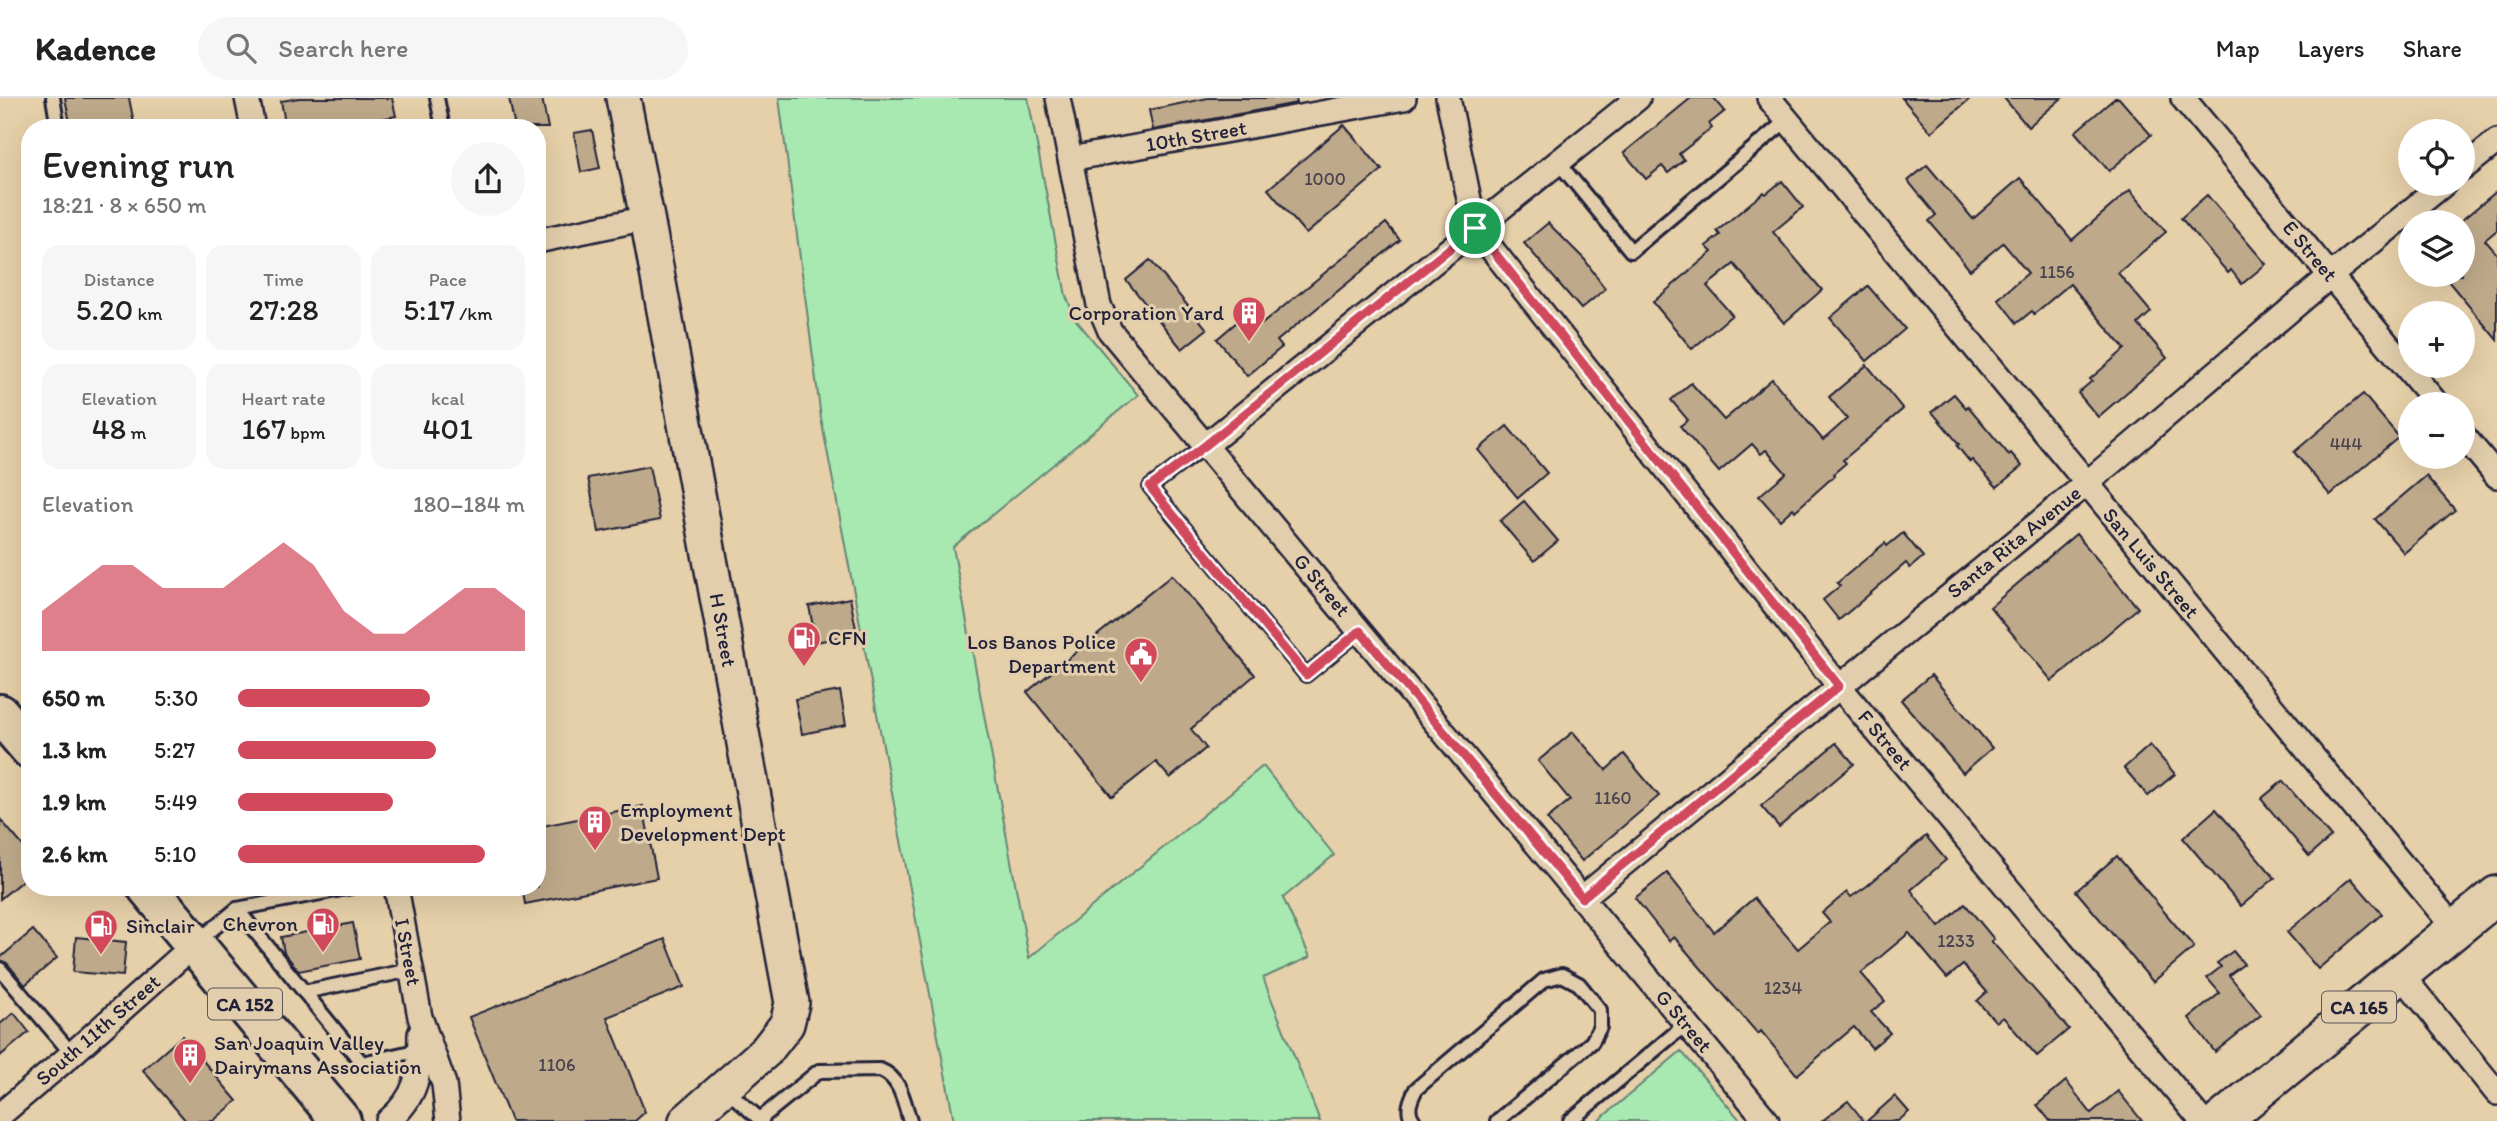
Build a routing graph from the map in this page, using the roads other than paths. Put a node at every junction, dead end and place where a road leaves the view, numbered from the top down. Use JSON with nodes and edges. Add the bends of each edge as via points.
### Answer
{"nodes":[{"id":1,"x":53,"y":98,"type":"edge"},
{"id":2,"x":247,"y":98,"type":"edge"},
{"id":3,"x":437,"y":98,"type":"edge"},
{"id":4,"x":623,"y":98,"type":"edge"},
{"id":5,"x":1058,"y":98,"type":"edge"},
{"id":6,"x":1404,"y":98,"type":"edge"},
{"id":7,"x":1448,"y":98,"type":"edge"},
{"id":8,"x":1638,"y":98,"type":"edge"},
{"id":9,"x":1769,"y":98,"type":"edge"},
{"id":10,"x":2183,"y":98,"type":"edge"},
{"id":11,"x":56,"y":119,"type":"edge"},
{"id":12,"x":251,"y":119,"type":"edge"},
{"id":13,"x":441,"y":119,"type":"edge"},
{"id":14,"x":1787,"y":120,"type":"junction"},
{"id":15,"x":2497,"y":141,"type":"edge"},
{"id":16,"x":1070,"y":159,"type":"junction"},
{"id":17,"x":2475,"y":159,"type":"edge"},
{"id":18,"x":1558,"y":162,"type":"junction"},
{"id":19,"x":2429,"y":196,"type":"edge"},
{"id":20,"x":647,"y":218,"type":"junction"},
{"id":21,"x":1475,"y":228,"type":"junction"},
{"id":22,"x":546,"y":239,"type":"edge"},
{"id":23,"x":2330,"y":276,"type":"junction"},
{"id":24,"x":2427,"y":392,"type":"edge"},
{"id":25,"x":1206,"y":445,"type":"junction"},
{"id":26,"x":2475,"y":450,"type":"edge"},
{"id":27,"x":2497,"y":476,"type":"edge"},
{"id":28,"x":2085,"y":484,"type":"junction"},
{"id":29,"x":1360,"y":631,"type":"junction"},
{"id":30,"x":1839,"y":686,"type":"junction"},
{"id":31,"x":0,"y":714,"type":"edge"},
{"id":32,"x":21,"y":738,"type":"edge"},
{"id":33,"x":2497,"y":895,"type":"edge"},
{"id":34,"x":155,"y":896,"type":"edge"},
{"id":35,"x":305,"y":896,"type":"edge"},
{"id":36,"x":398,"y":896,"type":"edge"},
{"id":37,"x":1582,"y":898,"type":"junction"},
{"id":38,"x":237,"y":909,"type":"junction"},
{"id":39,"x":2455,"y":929,"type":"junction"},
{"id":40,"x":195,"y":944,"type":"junction"},
{"id":41,"x":0,"y":969,"type":"edge"},
{"id":42,"x":411,"y":970,"type":"junction"},
{"id":43,"x":2400,"y":973,"type":"junction"},
{"id":44,"x":304,"y":992,"type":"junction"},
{"id":45,"x":420,"y":1017,"type":"junction"},
{"id":46,"x":1686,"y":1024,"type":"junction"},
{"id":47,"x":420,"y":1050,"type":"junction"},
{"id":48,"x":72,"y":1054,"type":"junction"},
{"id":49,"x":724,"y":1088,"type":"junction"},
{"id":50,"x":2497,"y":1093,"type":"edge"},
{"id":51,"x":0,"y":1115,"type":"edge"},
{"id":52,"x":761,"y":1120,"type":"edge"},
{"id":53,"x":341,"y":1121,"type":"edge"},
{"id":54,"x":388,"y":1121,"type":"edge"},
{"id":55,"x":448,"y":1121,"type":"edge"},
{"id":56,"x":686,"y":1121,"type":"edge"},
{"id":57,"x":910,"y":1121,"type":"edge"},
{"id":58,"x":1414,"y":1121,"type":"edge"},
{"id":59,"x":1497,"y":1121,"type":"edge"},
{"id":60,"x":1570,"y":1121,"type":"edge"},
{"id":61,"x":1768,"y":1121,"type":"edge"},
{"id":62,"x":2202,"y":1121,"type":"edge"},
{"id":63,"x":2221,"y":1121,"type":"edge"}],
"edges":[{"from":1,"to":11,"type":"lane"},
{"from":2,"to":12,"type":"street"},
{"from":3,"to":13,"type":"lane"},
{"from":4,"to":20,"type":"street","name":"H Street"},
{"from":5,"to":16,"type":"street","name":"G Street"},
{"from":6,"to":16,"type":"street","name":"10th Street"},
{"from":7,"to":21,"type":"street","name":"F Street"},
{"from":8,"to":18,"type":"street"},
{"from":9,"to":14,"type":"street","name":"San Luis Street"},
{"from":10,"to":23,"type":"street","name":"E Street"},
{"from":14,"to":18,"type":"lane","via":[[1631,251]]},
{"from":14,"to":28,"type":"street","name":"San Luis Street"},
{"from":15,"to":17,"type":"street"},
{"from":16,"to":25,"type":"street","name":"G Street","via":[[1099,305],[1110,331]]},
{"from":18,"to":21,"type":"street"},
{"from":19,"to":23,"type":"street","name":"Santa Rita Avenue"},
{"from":20,"to":22,"type":"street"},
{"from":20,"to":49,"type":"street","name":"H Street","via":[[792,1003],[787,1024],[766,1051]]},
{"from":21,"to":25,"type":"street"},
{"from":21,"to":30,"type":"street","name":"F Street"},
{"from":23,"to":24,"type":"street","name":"E Street"},
{"from":23,"to":28,"type":"street","name":"Santa Rita Avenue"},
{"from":25,"to":29,"type":"street","name":"G Street"},
{"from":25,"to":29,"type":"lane","via":[[1150,487],[1306,675]]},
{"from":26,"to":27,"type":"street"},
{"from":28,"to":30,"type":"street","name":"Santa Rita Avenue"},
{"from":28,"to":39,"type":"street","name":"San Luis Street"},
{"from":29,"to":37,"type":"street","name":"G Street"},
{"from":30,"to":37,"type":"street","name":"Santa Rita Avenue"},
{"from":30,"to":62,"type":"street","name":"F Street"},
{"from":31,"to":32,"type":"highway"},
{"from":33,"to":39,"type":"main road","number":"CA 165"},
{"from":34,"to":40,"type":"highway","number":"CA 152"},
{"from":35,"to":38,"type":"lane"},
{"from":36,"to":42,"type":"street","name":"I Street"},
{"from":37,"to":46,"type":"street","name":"G Street"},
{"from":38,"to":40,"type":"lane"},
{"from":38,"to":44,"type":"lane"},
{"from":39,"to":43,"type":"main road","number":"CA 165"},
{"from":40,"to":48,"type":"street","name":"South 11th Street"},
{"from":40,"to":53,"type":"highway","number":"CA 152"},
{"from":41,"to":48,"type":"lane"},
{"from":42,"to":44,"type":"lane"},
{"from":42,"to":45,"type":"street","name":"I Street"},
{"from":43,"to":50,"type":"street"},
{"from":43,"to":63,"type":"main road","number":"CA 165"},
{"from":44,"to":47,"type":"lane","via":[[362,1063]]},
{"from":45,"to":47,"type":"street","name":"I Street"},
{"from":45,"to":55,"type":"street","name":"I Street","via":[[444,1084]]},
{"from":46,"to":60,"type":"lane"},
{"from":46,"to":61,"type":"street","name":"G Street"},
{"from":47,"to":54,"type":"street","name":"I Street","via":[[412,1093]]},
{"from":48,"to":51,"type":"street","name":"South 11th Street"},
{"from":49,"to":52,"type":"lane"},
{"from":49,"to":56,"type":"street","name":"H Street"},
{"from":52,"to":57,"type":"lane","via":[[818,1071],[880,1070],[897,1081]]},
{"from":58,"to":59,"type":"lane","via":[[1409,1104],[1416,1089],[1544,981],[1562,975],[1579,984],[1600,1010],[1600,1027],[1592,1042]]}]}
